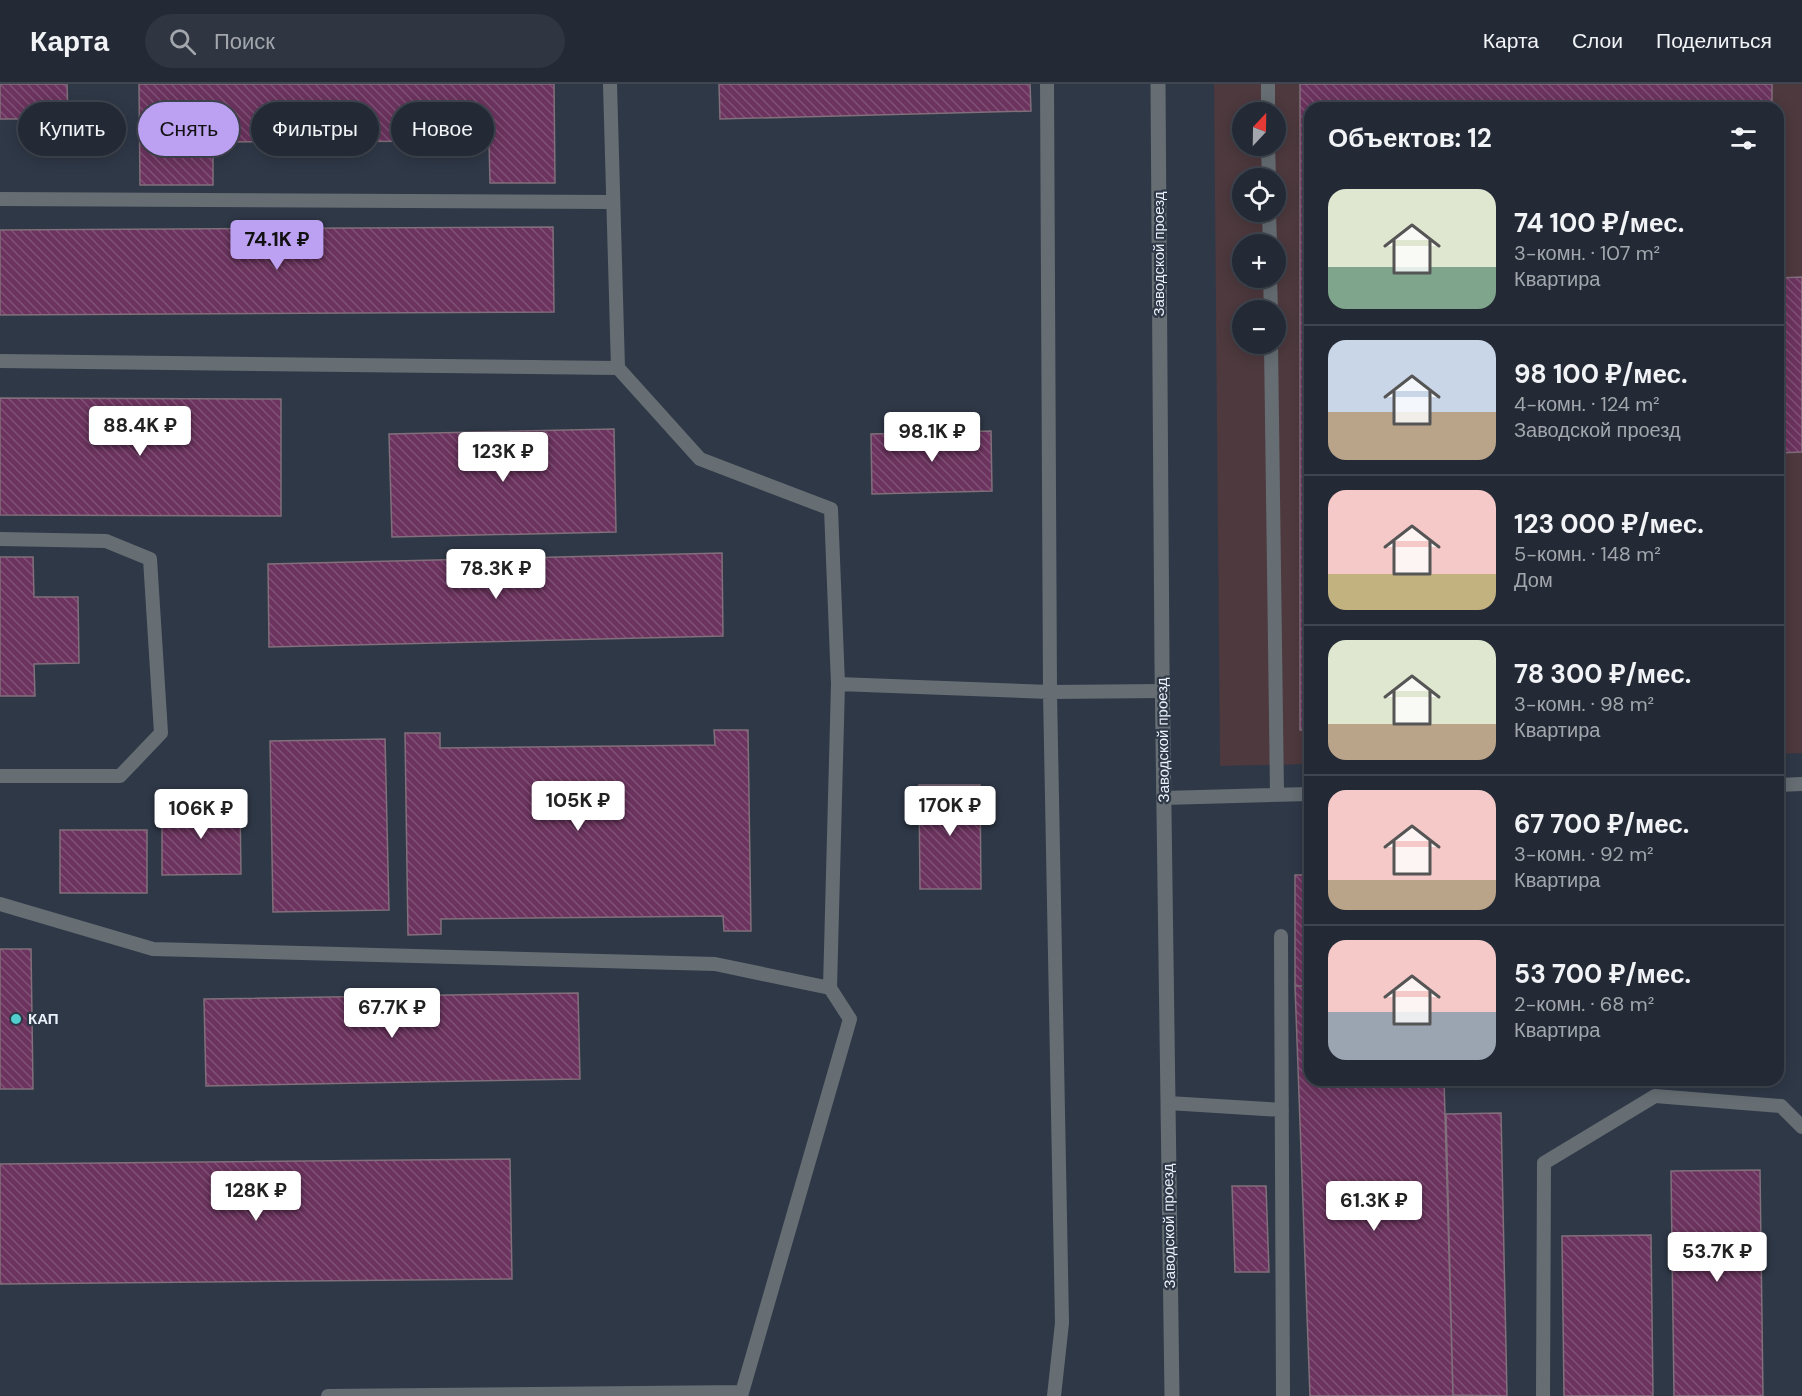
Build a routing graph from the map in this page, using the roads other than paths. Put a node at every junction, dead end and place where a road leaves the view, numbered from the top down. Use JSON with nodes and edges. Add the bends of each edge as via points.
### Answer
{"nodes":[{"id":1,"x":610,"y":84,"type":"edge"},
{"id":2,"x":1047,"y":84,"type":"edge"},
{"id":3,"x":1158,"y":84,"type":"edge"},
{"id":4,"x":1268,"y":84,"type":"edge"},
{"id":5,"x":1268,"y":102,"type":"edge"},
{"id":6,"x":0,"y":199,"type":"edge"},
{"id":7,"x":612,"y":202,"type":"junction"},
{"id":8,"x":1271,"y":354,"type":"edge"},
{"id":9,"x":0,"y":361,"type":"edge"},
{"id":10,"x":618,"y":368,"type":"junction"},
{"id":11,"x":0,"y":539,"type":"edge"},
{"id":12,"x":838,"y":684,"type":"junction"},
{"id":13,"x":1162,"y":691,"type":"junction"},
{"id":14,"x":1050,"y":692,"type":"junction"},
{"id":15,"x":0,"y":776,"type":"edge"},
{"id":16,"x":1802,"y":784,"type":"edge"},
{"id":17,"x":1784,"y":785,"type":"edge"},
{"id":18,"x":1277,"y":794,"type":"junction"},
{"id":19,"x":1304,"y":794,"type":"edge"},
{"id":20,"x":1163,"y":798,"type":"junction"},
{"id":21,"x":0,"y":904,"type":"edge"},
{"id":22,"x":1281,"y":936,"type":"dead end"},
{"id":23,"x":830,"y":988,"type":"junction"},
{"id":24,"x":1168,"y":1103,"type":"junction"},
{"id":25,"x":1282,"y":1110,"type":"junction"},
{"id":26,"x":1802,"y":1127,"type":"edge"},
{"id":27,"x":742,"y":1394,"type":"edge"},
{"id":28,"x":327,"y":1396,"type":"edge"},
{"id":29,"x":1054,"y":1396,"type":"edge"},
{"id":30,"x":1172,"y":1396,"type":"edge"},
{"id":31,"x":1283,"y":1396,"type":"edge"},
{"id":32,"x":1543,"y":1396,"type":"edge"}],
"edges":[{"from":1,"to":7,"type":"lane"},
{"from":2,"to":14,"type":"lane"},
{"from":3,"to":13,"type":"street","name":"Заводской проезд"},
{"from":4,"to":5,"type":"lane"},
{"from":6,"to":7,"type":"lane"},
{"from":7,"to":10,"type":"lane"},
{"from":8,"to":18,"type":"lane"},
{"from":9,"to":10,"type":"lane"},
{"from":10,"to":12,"type":"lane","via":[[700,459],[831,509]]},
{"from":11,"to":15,"type":"lane","via":[[106,541],[150,559],[161,733],[120,776]]},
{"from":12,"to":14,"type":"lane"},
{"from":12,"to":23,"type":"lane"},
{"from":13,"to":14,"type":"lane"},
{"from":13,"to":20,"type":"street","name":"Заводской проезд"},
{"from":14,"to":29,"type":"lane","via":[[1062,1323]]},
{"from":16,"to":17,"type":"lane"},
{"from":18,"to":19,"type":"lane"},
{"from":18,"to":20,"type":"lane"},
{"from":20,"to":24,"type":"street","name":"Заводской проезд"},
{"from":21,"to":23,"type":"lane","via":[[153,949],[715,964]]},
{"from":22,"to":25,"type":"lane"},
{"from":23,"to":27,"type":"lane","via":[[850,1019]]},
{"from":24,"to":25,"type":"lane"},
{"from":24,"to":30,"type":"street","name":"Заводской проезд"},
{"from":25,"to":31,"type":"lane"},
{"from":26,"to":32,"type":"lane","via":[[1781,1106],[1655,1096],[1544,1163]]},
{"from":27,"to":28,"type":"lane"}]}
